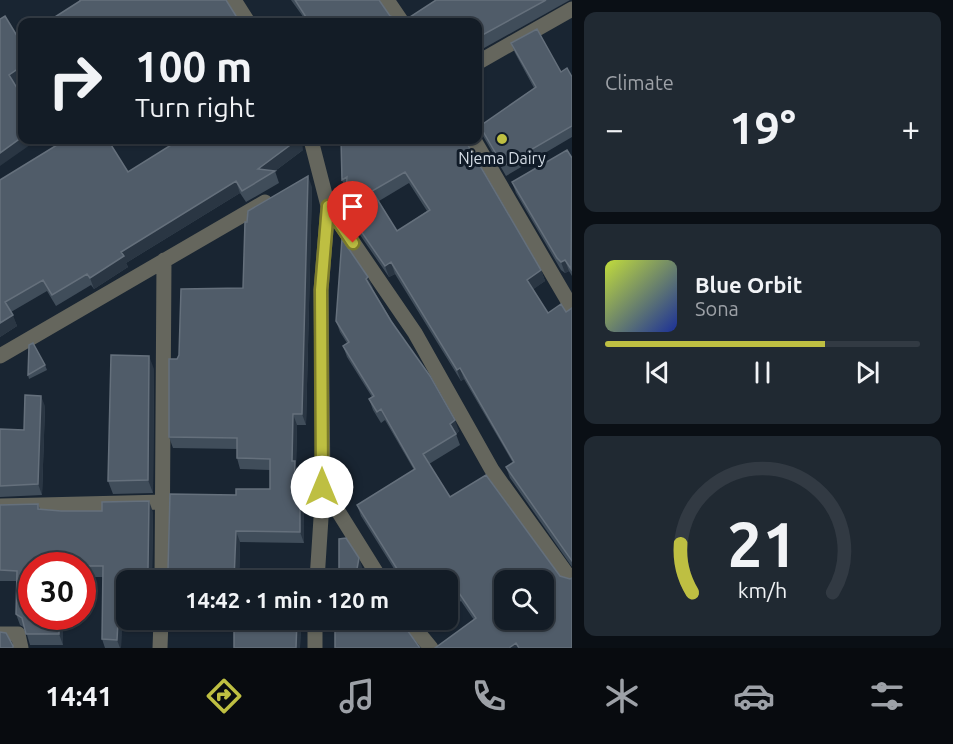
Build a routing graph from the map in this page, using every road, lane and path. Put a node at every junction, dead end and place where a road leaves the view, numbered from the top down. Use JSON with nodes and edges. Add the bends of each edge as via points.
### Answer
{"nodes":[{"id":1,"x":234,"y":0,"type":"edge"},
{"id":2,"x":387,"y":0,"type":"edge"},
{"id":3,"x":572,"y":9,"type":"edge"},
{"id":4,"x":245,"y":18,"type":"edge"},
{"id":5,"x":399,"y":18,"type":"edge"},
{"id":6,"x":482,"y":60,"type":"edge"},
{"id":7,"x":312,"y":144,"type":"edge"},
{"id":8,"x":477,"y":144,"type":"edge"},
{"id":9,"x":278,"y":195,"type":"edge"},
{"id":10,"x":328,"y":206,"type":"junction"},
{"id":11,"x":164,"y":260,"type":"junction"},
{"id":12,"x":572,"y":307,"type":"edge"},
{"id":13,"x":0,"y":356,"type":"edge"},
{"id":14,"x":322,"y":487,"type":"junction"},
{"id":15,"x":165,"y":502,"type":"junction"},
{"id":16,"x":0,"y":506,"type":"edge"},
{"id":17,"x":162,"y":570,"type":"edge"},
{"id":18,"x":318,"y":570,"type":"edge"},
{"id":19,"x":375,"y":570,"type":"edge"},
{"id":20,"x":572,"y":581,"type":"edge"},
{"id":21,"x":161,"y":630,"type":"edge"},
{"id":22,"x":315,"y":630,"type":"edge"},
{"id":23,"x":416,"y":630,"type":"edge"},
{"id":24,"x":0,"y":634,"type":"edge"},
{"id":25,"x":21,"y":648,"type":"edge"},
{"id":26,"x":160,"y":648,"type":"edge"},
{"id":27,"x":315,"y":648,"type":"edge"},
{"id":28,"x":431,"y":648,"type":"edge"}],
"edges":[{"from":1,"to":4,"type":"street"},
{"from":2,"to":5,"type":"street"},
{"from":3,"to":6,"type":"street"},
{"from":7,"to":10,"type":"street","via":[[314,174]]},
{"from":8,"to":12,"type":"street","via":[[508,187]]},
{"from":9,"to":11,"type":"street"},
{"from":10,"to":14,"type":"street","via":[[321,290]]},
{"from":10,"to":20,"type":"street","via":[[415,333],[492,470]]},
{"from":11,"to":13,"type":"street"},
{"from":11,"to":15,"type":"street"},
{"from":14,"to":18,"type":"street"},
{"from":14,"to":19,"type":"street"},
{"from":15,"to":16,"type":"street"},
{"from":15,"to":17,"type":"street"},
{"from":21,"to":26,"type":"street"},
{"from":22,"to":27,"type":"street"},
{"from":23,"to":28,"type":"street"},
{"from":24,"to":25,"type":"street","via":[[18,634]]}]}
